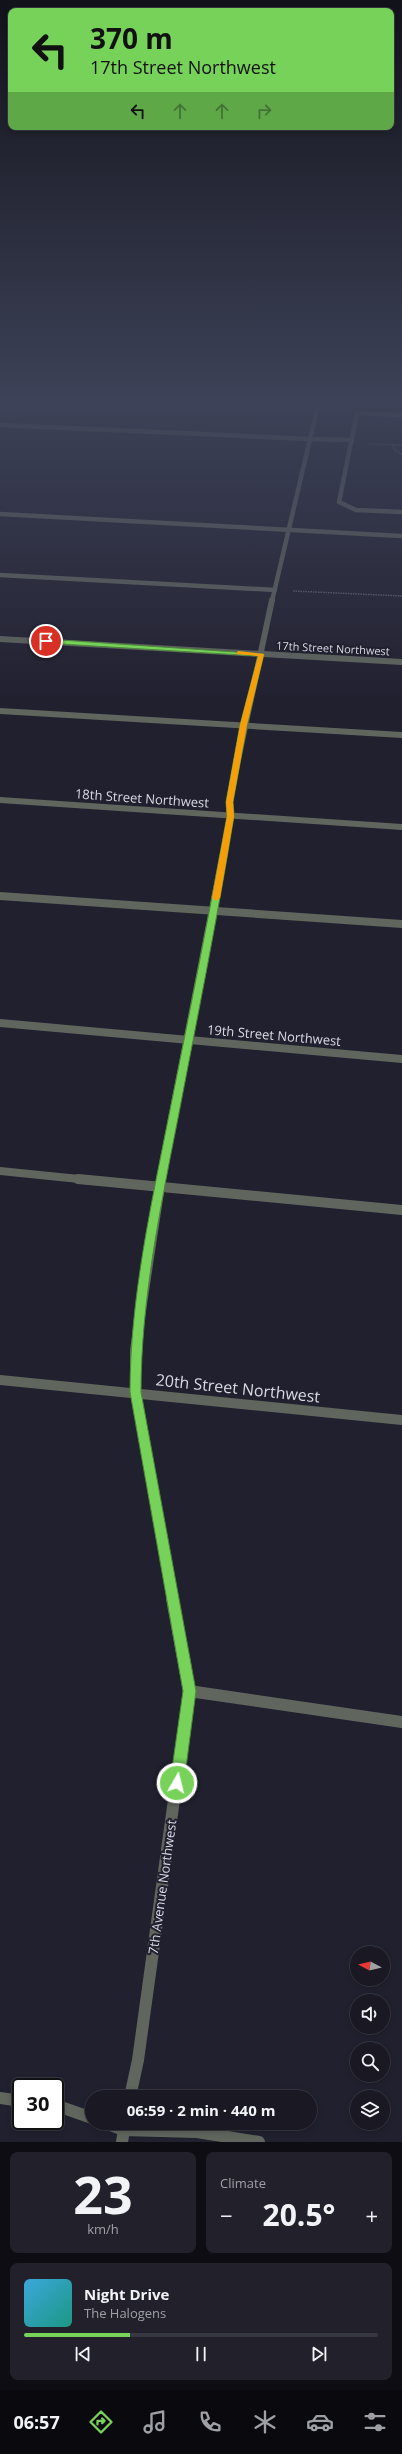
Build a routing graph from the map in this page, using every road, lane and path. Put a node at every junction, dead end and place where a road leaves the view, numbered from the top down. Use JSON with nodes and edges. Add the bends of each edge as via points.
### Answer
{"nodes":[{"id":1,"x":294,"y":505,"type":"edge"},
{"id":2,"x":345,"y":505,"type":"edge"},
{"id":3,"x":402,"y":512,"type":"edge"},
{"id":4,"x":0,"y":514,"type":"edge"},
{"id":5,"x":287,"y":531,"type":"junction"},
{"id":6,"x":402,"y":536,"type":"edge"},
{"id":7,"x":0,"y":575,"type":"edge"},
{"id":8,"x":274,"y":590,"type":"junction"},
{"id":9,"x":402,"y":596,"type":"edge"},
{"id":10,"x":0,"y":639,"type":"edge"},
{"id":11,"x":261,"y":654,"type":"junction"},
{"id":12,"x":402,"y":662,"type":"edge"},
{"id":13,"x":0,"y":711,"type":"edge"},
{"id":14,"x":244,"y":725,"type":"junction"},
{"id":15,"x":402,"y":735,"type":"edge"},
{"id":16,"x":0,"y":800,"type":"edge"},
{"id":17,"x":231,"y":816,"type":"junction"},
{"id":18,"x":402,"y":827,"type":"edge"},
{"id":19,"x":0,"y":896,"type":"edge"},
{"id":20,"x":214,"y":912,"type":"junction"},
{"id":21,"x":402,"y":924,"type":"edge"},
{"id":22,"x":0,"y":1023,"type":"edge"},
{"id":23,"x":188,"y":1040,"type":"junction"},
{"id":24,"x":402,"y":1059,"type":"edge"},
{"id":25,"x":0,"y":1171,"type":"edge"},
{"id":26,"x":160,"y":1185,"type":"junction"},
{"id":27,"x":402,"y":1210,"type":"edge"},
{"id":28,"x":0,"y":1380,"type":"edge"},
{"id":29,"x":135,"y":1392,"type":"junction"},
{"id":30,"x":402,"y":1420,"type":"edge"},
{"id":31,"x":189,"y":1691,"type":"junction"},
{"id":32,"x":402,"y":1722,"type":"edge"},
{"id":33,"x":132,"y":2090,"type":"edge"},
{"id":34,"x":0,"y":2098,"type":"edge"},
{"id":35,"x":12,"y":2100,"type":"edge"},
{"id":36,"x":64,"y":2108,"type":"edge"},
{"id":37,"x":85,"y":2116,"type":"edge"},
{"id":38,"x":123,"y":2132,"type":"edge"},
{"id":39,"x":259,"y":2142,"type":"edge"}],
"edges":[{"from":1,"to":5,"type":"street","name":"7th Avenue Northwest"},
{"from":2,"to":3,"type":"street","via":[[356,510]]},
{"from":4,"to":5,"type":"street"},
{"from":5,"to":6,"type":"street"},
{"from":5,"to":8,"type":"street","name":"7th Avenue Northwest"},
{"from":7,"to":8,"type":"street"},
{"from":8,"to":9,"type":"path"},
{"from":8,"to":11,"type":"street","name":"7th Avenue Northwest"},
{"from":10,"to":11,"type":"street","name":"17th Street Northwest"},
{"from":11,"to":12,"type":"street","name":"17th Street Northwest"},
{"from":11,"to":14,"type":"street","name":"7th Avenue Northwest"},
{"from":13,"to":14,"type":"street"},
{"from":14,"to":15,"type":"street"},
{"from":14,"to":17,"type":"street","name":"7th Avenue Northwest","via":[[229,802]]},
{"from":16,"to":17,"type":"street","name":"18th Street Northwest"},
{"from":17,"to":18,"type":"street","name":"18th Street Northwest"},
{"from":17,"to":20,"type":"street","name":"7th Avenue Northwest"},
{"from":19,"to":20,"type":"street"},
{"from":20,"to":21,"type":"street"},
{"from":20,"to":23,"type":"street","name":"7th Avenue Northwest"},
{"from":22,"to":23,"type":"street","name":"19th Street Northwest"},
{"from":23,"to":24,"type":"street","name":"19th Street Northwest"},
{"from":23,"to":26,"type":"street","name":"7th Avenue Northwest"},
{"from":25,"to":26,"type":"street"},
{"from":26,"to":27,"type":"street"},
{"from":26,"to":29,"type":"street","name":"7th Avenue Northwest","via":[[135,1350]]},
{"from":28,"to":29,"type":"street","name":"20th Street Northwest"},
{"from":29,"to":30,"type":"street","name":"20th Street Northwest"},
{"from":29,"to":31,"type":"street","name":"7th Avenue Northwest"},
{"from":31,"to":32,"type":"street"},
{"from":31,"to":33,"type":"street","name":"7th Avenue Northwest","via":[[138,2060]]},
{"from":34,"to":35,"type":"street"},
{"from":36,"to":37,"type":"street"},
{"from":38,"to":39,"type":"street","via":[[198,2132]]}]}
